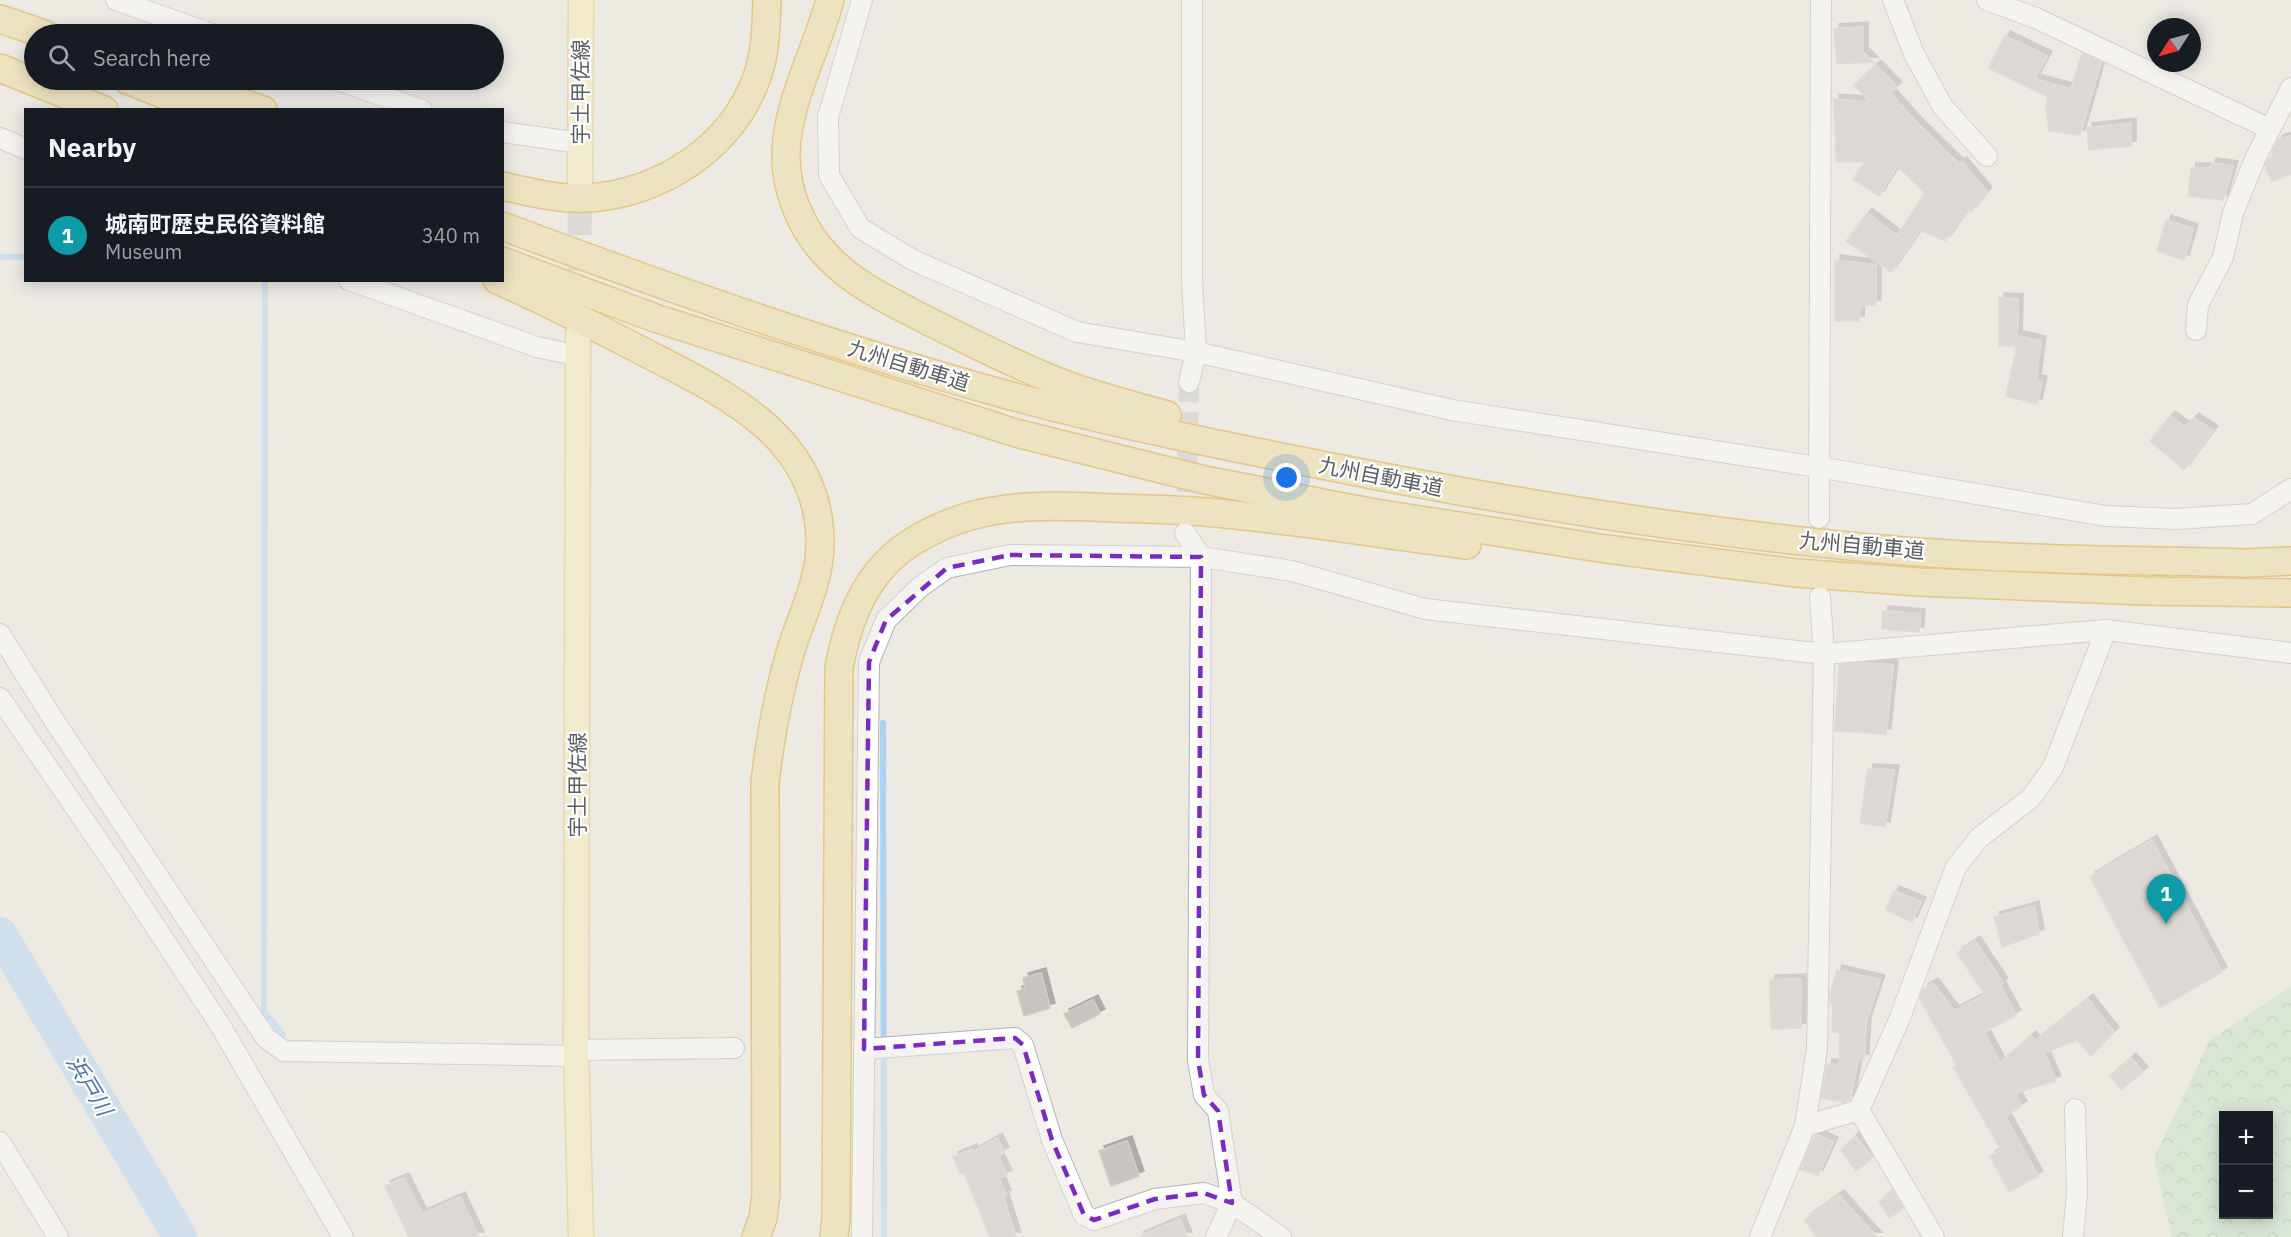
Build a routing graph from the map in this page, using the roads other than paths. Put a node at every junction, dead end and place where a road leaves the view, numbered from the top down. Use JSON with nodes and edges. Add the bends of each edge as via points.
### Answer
{"nodes":[{"id":1,"x":116,"y":0,"type":"edge"},
{"id":2,"x":581,"y":0,"type":"edge"},
{"id":3,"x":767,"y":0,"type":"edge"},
{"id":4,"x":830,"y":0,"type":"edge"},
{"id":5,"x":862,"y":0,"type":"edge"},
{"id":6,"x":1192,"y":0,"type":"edge"},
{"id":7,"x":1821,"y":0,"type":"edge"},
{"id":8,"x":1893,"y":0,"type":"edge"},
{"id":9,"x":1986,"y":0,"type":"edge"},
{"id":10,"x":0,"y":20,"type":"edge"},
{"id":11,"x":184,"y":24,"type":"edge"},
{"id":12,"x":24,"y":28,"type":"edge"},
{"id":13,"x":0,"y":30,"type":"edge"},
{"id":14,"x":24,"y":40,"type":"edge"},
{"id":15,"x":0,"y":68,"type":"edge"},
{"id":16,"x":24,"y":78,"type":"edge"},
{"id":17,"x":2291,"y":88,"type":"edge"},
{"id":18,"x":54,"y":90,"type":"edge"},
{"id":19,"x":152,"y":90,"type":"edge"},
{"id":20,"x":205,"y":90,"type":"edge"},
{"id":21,"x":366,"y":90,"type":"edge"},
{"id":22,"x":99,"y":108,"type":"edge"},
{"id":23,"x":198,"y":108,"type":"edge"},
{"id":24,"x":257,"y":108,"type":"edge"},
{"id":25,"x":416,"y":108,"type":"edge"},
{"id":26,"x":2270,"y":129,"type":"junction"},
{"id":27,"x":504,"y":132,"type":"edge"},
{"id":28,"x":0,"y":138,"type":"edge"},
{"id":29,"x":580,"y":143,"type":"junction"},
{"id":30,"x":24,"y":148,"type":"edge"},
{"id":31,"x":1987,"y":156,"type":"dead end"},
{"id":32,"x":580,"y":183,"type":"tunnel mouth"},
{"id":33,"x":504,"y":186,"type":"edge"},
{"id":34,"x":504,"y":227,"type":"edge"},
{"id":35,"x":504,"y":262,"type":"edge"},
{"id":36,"x":355,"y":282,"type":"edge"},
{"id":37,"x":502,"y":282,"type":"edge"},
{"id":38,"x":2196,"y":330,"type":"dead end"},
{"id":39,"x":579,"y":344,"type":"joint"},
{"id":40,"x":1196,"y":352,"type":"junction"},
{"id":41,"x":1189,"y":382,"type":"tunnel mouth"},
{"id":42,"x":1818,"y":467,"type":"junction"},
{"id":43,"x":2291,"y":489,"type":"edge"},
{"id":44,"x":1562,"y":509,"type":"junction"},
{"id":45,"x":1819,"y":518,"type":"dead end"},
{"id":46,"x":1185,"y":533,"type":"tunnel mouth"},
{"id":47,"x":1201,"y":557,"type":"junction"},
{"id":48,"x":2291,"y":561,"type":"edge"},
{"id":49,"x":1797,"y":573,"type":"junction"},
{"id":50,"x":2291,"y":593,"type":"edge"},
{"id":51,"x":1820,"y":597,"type":"dead end"},
{"id":52,"x":2106,"y":630,"type":"junction"},
{"id":53,"x":0,"y":634,"type":"edge"},
{"id":54,"x":2291,"y":653,"type":"edge"},
{"id":55,"x":1824,"y":654,"type":"junction"},
{"id":56,"x":0,"y":698,"type":"edge"},
{"id":57,"x":734,"y":1048,"type":"dead end"},
{"id":58,"x":864,"y":1049,"type":"junction"},
{"id":59,"x":576,"y":1053,"type":"junction"},
{"id":60,"x":2075,"y":1109,"type":"dead end"},
{"id":61,"x":1859,"y":1110,"type":"junction"},
{"id":62,"x":1805,"y":1126,"type":"junction"},
{"id":63,"x":0,"y":1142,"type":"edge"},
{"id":64,"x":1232,"y":1203,"type":"junction"},
{"id":65,"x":58,"y":1237,"type":"edge"},
{"id":66,"x":343,"y":1237,"type":"edge"},
{"id":67,"x":581,"y":1237,"type":"edge"},
{"id":68,"x":756,"y":1237,"type":"edge"},
{"id":69,"x":834,"y":1237,"type":"edge"},
{"id":70,"x":862,"y":1237,"type":"edge"},
{"id":71,"x":1216,"y":1237,"type":"edge"},
{"id":72,"x":1281,"y":1237,"type":"edge"},
{"id":73,"x":1760,"y":1237,"type":"edge"},
{"id":74,"x":1934,"y":1237,"type":"edge"},
{"id":75,"x":2073,"y":1237,"type":"edge"}],
"edges":[{"from":1,"to":11,"type":"street"},
{"from":2,"to":29,"type":"main road","name":"宇土甲佐線"},
{"from":3,"to":33,"type":"highway","via":[[758,76],[745,104],[728,130],[677,172],[647,186],[588,198],[552,197]]},
{"from":4,"to":44,"type":"highway","via":[[795,102],[786,153],[788,180],[807,232],[827,256],[877,295],[1007,360],[1105,398],[1210,427],[1395,466]]},
{"from":5,"to":40,"type":"street","via":[[828,117],[829,175],[860,228],[913,260],[1077,332]]},
{"from":6,"to":40,"type":"street","via":[[1192,281]]},
{"from":7,"to":42,"type":"street"},
{"from":8,"to":31,"type":"street","via":[[1914,54],[1943,107]]},
{"from":9,"to":26,"type":"street","via":[[2036,18]]},
{"from":10,"to":12,"type":"highway"},
{"from":13,"to":14,"type":"highway"},
{"from":15,"to":16,"type":"highway"},
{"from":17,"to":26,"type":"street"},
{"from":18,"to":22,"type":"highway"},
{"from":19,"to":23,"type":"highway"},
{"from":20,"to":24,"type":"highway"},
{"from":21,"to":25,"type":"street"},
{"from":26,"to":38,"type":"street","via":[[2234,213],[2223,258],[2198,305]]},
{"from":27,"to":29,"type":"street"},
{"from":28,"to":30,"type":"street"},
{"from":29,"to":32,"type":"main road","name":"宇土甲佐線"},
{"from":34,"to":44,"type":"highway","name":"九州自動車道","via":[[746,313],[1006,394],[1205,442]]},
{"from":35,"to":49,"type":"highway","name":"九州自動車道","via":[[655,318],[1016,433],[1205,480],[1464,527]]},
{"from":36,"to":39,"type":"street","via":[[537,347]]},
{"from":37,"to":68,"type":"highway","via":[[544,300],[747,409],[794,458],[818,516],[820,545],[816,573],[774,717],[765,782],[766,1194]]},
{"from":39,"to":59,"type":"main road","name":"宇土甲佐線"},
{"from":40,"to":41,"type":"street"},
{"from":40,"to":42,"type":"street","via":[[1452,410]]},
{"from":42,"to":43,"type":"street","via":[[2106,516],[2176,519],[2252,514]]},
{"from":42,"to":45,"type":"street"},
{"from":44,"to":48,"type":"highway","name":"九州自動車道","via":[[1906,551],[2198,562]]},
{"from":46,"to":47,"type":"street"},
{"from":47,"to":55,"type":"street","via":[[1292,571],[1425,609]]},
{"from":47,"to":58,"type":"street","via":[[1010,555],[947,568],[920,587],[886,620],[868,662]]},
{"from":47,"to":64,"type":"street","via":[[1198,1060],[1204,1095],[1218,1111]]},
{"from":49,"to":50,"type":"highway","name":"九州自動車道","via":[[1919,582]]},
{"from":49,"to":69,"type":"highway","via":[[1789,586],[1204,512],[1059,506],[971,516],[910,543],[868,585],[850,622],[839,668]]},
{"from":51,"to":55,"type":"street"},
{"from":52,"to":54,"type":"street"},
{"from":52,"to":55,"type":"street"},
{"from":52,"to":61,"type":"street","via":[[2053,767],[2031,798],[1979,838],[1956,867],[1899,1020]]},
{"from":53,"to":59,"type":"street","via":[[266,1038],[284,1051]]},
{"from":55,"to":62,"type":"street","via":[[1818,1013],[1815,1066]]},
{"from":56,"to":66,"type":"street","via":[[220,1025]]},
{"from":57,"to":59,"type":"street"},
{"from":58,"to":64,"type":"street","via":[[1015,1038],[1023,1046],[1052,1140],[1084,1215],[1094,1220],[1155,1199],[1204,1193]]},
{"from":58,"to":70,"type":"street"},
{"from":59,"to":67,"type":"main road","name":"宇土甲佐線"},
{"from":60,"to":75,"type":"street","via":[[2077,1194]]},
{"from":61,"to":62,"type":"street"},
{"from":61,"to":74,"type":"street"},
{"from":62,"to":73,"type":"street"},
{"from":63,"to":65,"type":"street"},
{"from":64,"to":71,"type":"street"},
{"from":64,"to":72,"type":"street"}]}
